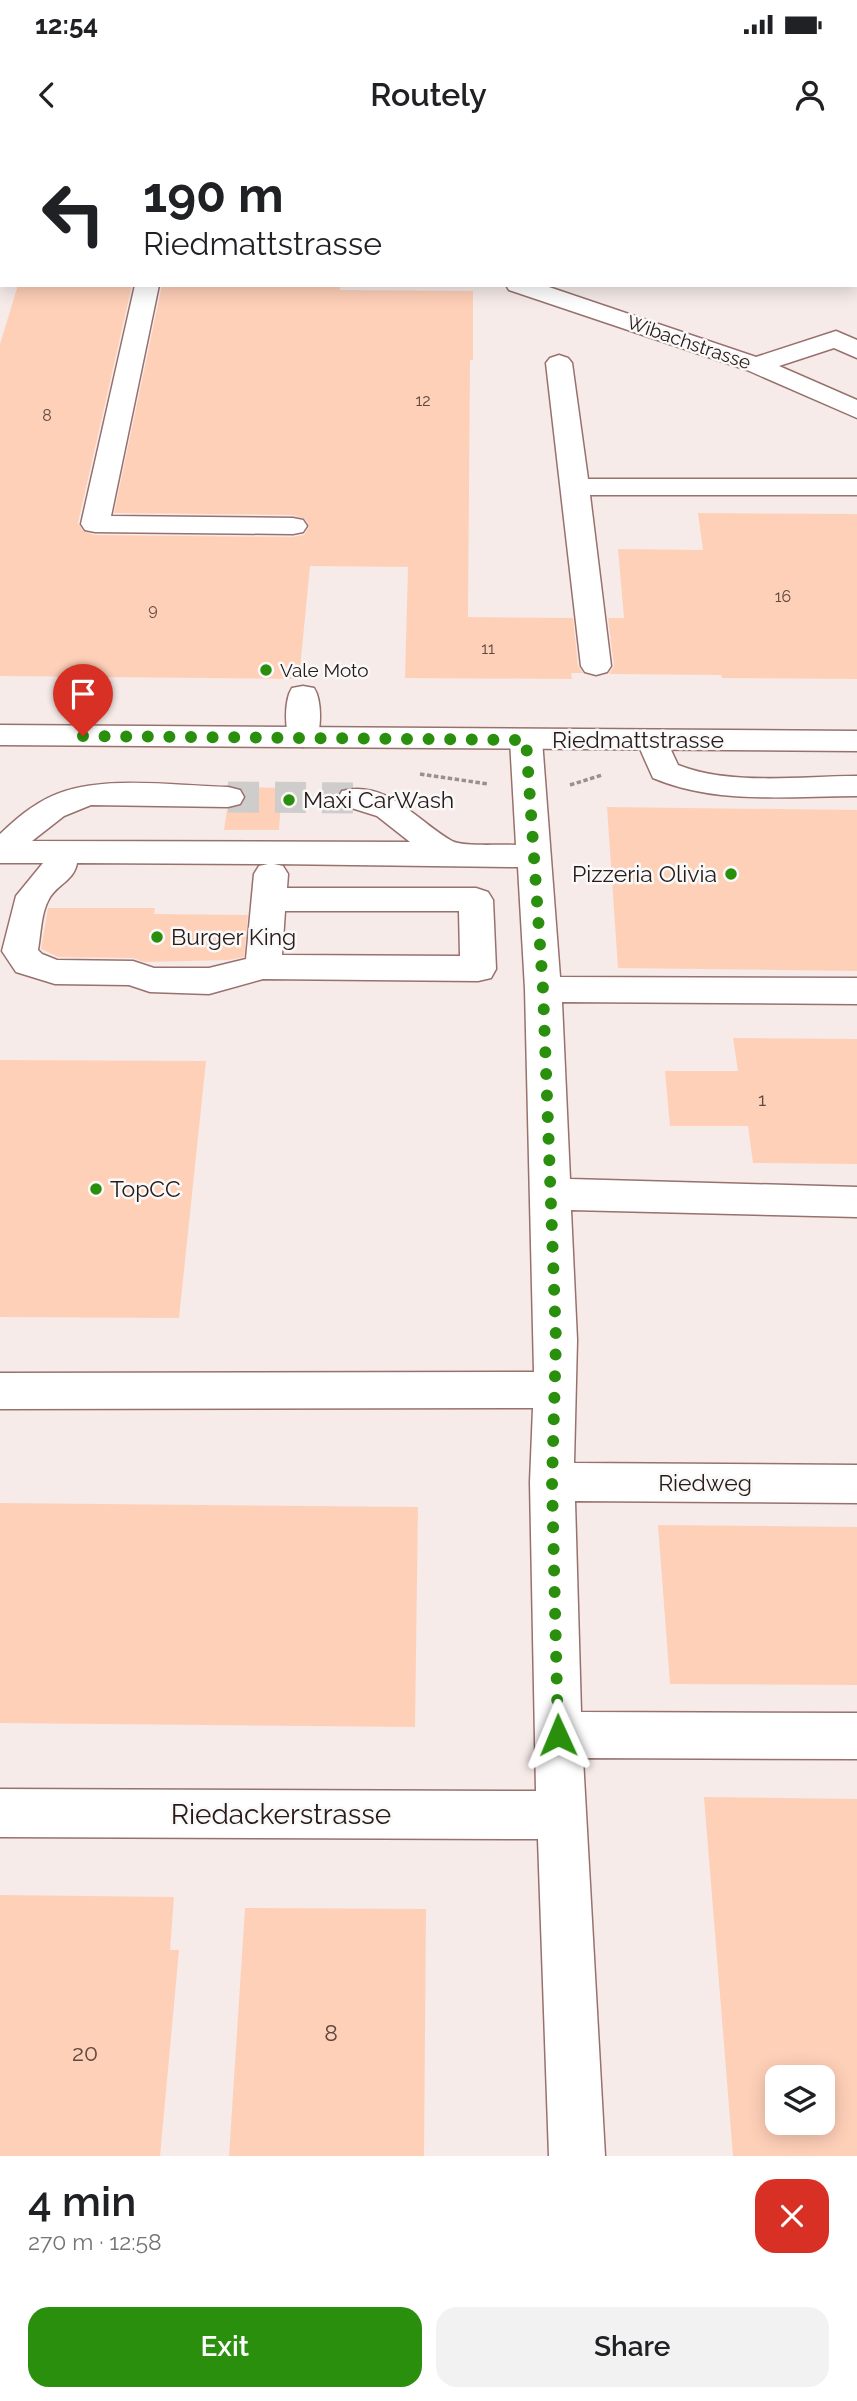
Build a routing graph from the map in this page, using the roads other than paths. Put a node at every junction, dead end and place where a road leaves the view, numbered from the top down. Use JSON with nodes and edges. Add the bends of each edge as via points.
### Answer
{"nodes":[{"id":1,"x":147,"y":287,"type":"edge"},
{"id":2,"x":524,"y":287,"type":"edge"},
{"id":3,"x":857,"y":349,"type":"edge"},
{"id":4,"x":559,"y":363,"type":"dead end"},
{"id":5,"x":756,"y":365,"type":"junction"},
{"id":6,"x":857,"y":410,"type":"edge"},
{"id":7,"x":575,"y":487,"type":"junction"},
{"id":8,"x":857,"y":487,"type":"edge"},
{"id":9,"x":293,"y":526,"type":"dead end"},
{"id":10,"x":596,"y":666,"type":"dead end"},
{"id":11,"x":303,"y":695,"type":"dead end"},
{"id":12,"x":0,"y":735,"type":"edge"},
{"id":13,"x":303,"y":737,"type":"junction"},
{"id":14,"x":526,"y":740,"type":"junction"},
{"id":15,"x":652,"y":740,"type":"junction"},
{"id":16,"x":857,"y":741,"type":"edge"},
{"id":17,"x":857,"y":786,"type":"edge"},
{"id":18,"x":228,"y":797,"type":"tunnel mouth"},
{"id":19,"x":354,"y":798,"type":"tunnel mouth"},
{"id":20,"x":0,"y":852,"type":"edge"},
{"id":21,"x":446,"y":853,"type":"junction"},
{"id":22,"x":533,"y":857,"type":"junction"},
{"id":23,"x":61,"y":861,"type":"junction"},
{"id":24,"x":271,"y":876,"type":"junction"},
{"id":25,"x":263,"y":967,"type":"junction"},
{"id":26,"x":543,"y":989,"type":"junction"},
{"id":27,"x":857,"y":991,"type":"edge"},
{"id":28,"x":550,"y":1194,"type":"junction"},
{"id":29,"x":857,"y":1202,"type":"edge"},
{"id":30,"x":554,"y":1390,"type":"junction"},
{"id":31,"x":0,"y":1391,"type":"edge"},
{"id":32,"x":552,"y":1482,"type":"junction"},
{"id":33,"x":857,"y":1484,"type":"edge"},
{"id":34,"x":558,"y":1735,"type":"junction"},
{"id":35,"x":857,"y":1736,"type":"edge"},
{"id":36,"x":0,"y":1813,"type":"edge"},
{"id":37,"x":563,"y":1815,"type":"junction"},
{"id":38,"x":577,"y":2156,"type":"edge"}],
"edges":[{"from":1,"to":9,"type":"street","via":[[95,524]]},
{"from":2,"to":5,"type":"street","name":"Wibachstrasse"},
{"from":3,"to":5,"type":"street","via":[[836,339]]},
{"from":4,"to":7,"type":"street"},
{"from":5,"to":6,"type":"street","name":"Wibachstrasse"},
{"from":7,"to":8,"type":"street"},
{"from":7,"to":10,"type":"street"},
{"from":11,"to":13,"type":"street"},
{"from":12,"to":13,"type":"street","name":"Riedmattstrasse"},
{"from":13,"to":14,"type":"street","name":"Riedmattstrasse"},
{"from":14,"to":15,"type":"street","name":"Riedmattstrasse"},
{"from":14,"to":22,"type":"street"},
{"from":15,"to":16,"type":"street","name":"Riedmattstrasse"},
{"from":15,"to":17,"type":"street","via":[[660,766],[683,780]]},
{"from":18,"to":20,"type":"street","via":[[74,798],[49,809]]},
{"from":19,"to":21,"type":"street","via":[[389,809]]},
{"from":20,"to":23,"type":"street"},
{"from":21,"to":22,"type":"street"},
{"from":21,"to":24,"type":"street"},
{"from":22,"to":26,"type":"street"},
{"from":23,"to":24,"type":"street","via":[[82,878]]},
{"from":23,"to":25,"type":"street","via":[[32,894],[20,951],[40,969],[209,981]]},
{"from":24,"to":25,"type":"street"},
{"from":24,"to":25,"type":"street","via":[[476,901],[478,969]]},
{"from":26,"to":27,"type":"street"},
{"from":26,"to":28,"type":"street"},
{"from":28,"to":29,"type":"street"},
{"from":28,"to":30,"type":"street"},
{"from":30,"to":31,"type":"street"},
{"from":30,"to":32,"type":"street"},
{"from":32,"to":33,"type":"street","name":"Riedweg"},
{"from":32,"to":34,"type":"street"},
{"from":34,"to":35,"type":"street"},
{"from":34,"to":37,"type":"street"},
{"from":36,"to":37,"type":"street","name":"Riedackerstrasse"},
{"from":37,"to":38,"type":"street"}]}
